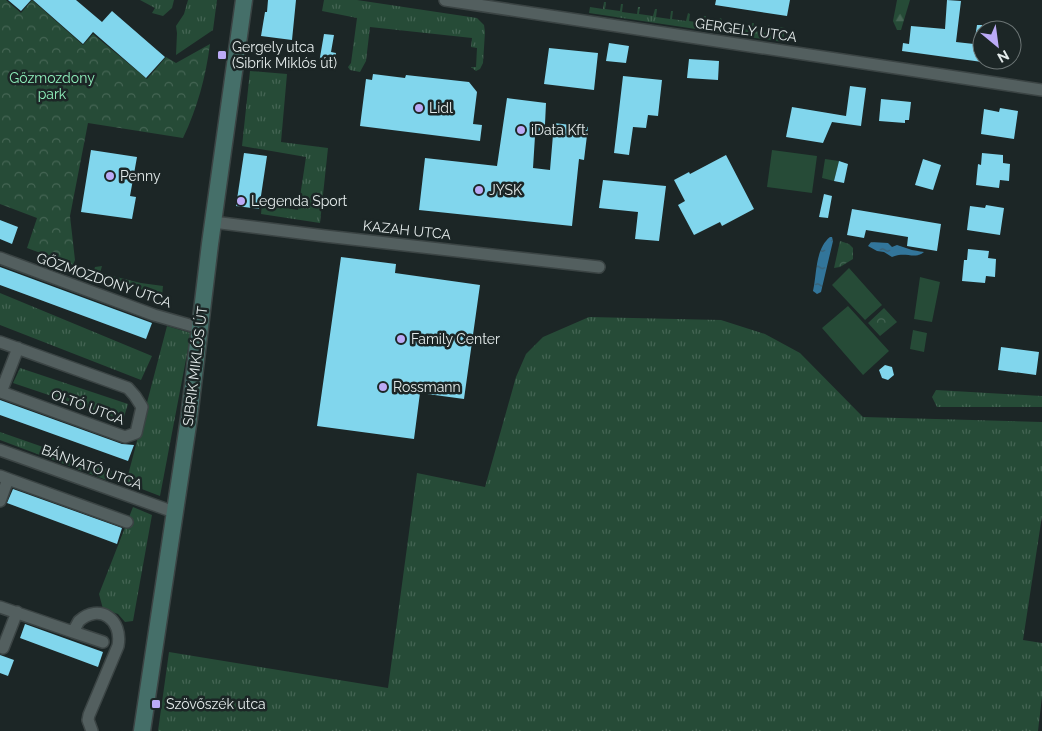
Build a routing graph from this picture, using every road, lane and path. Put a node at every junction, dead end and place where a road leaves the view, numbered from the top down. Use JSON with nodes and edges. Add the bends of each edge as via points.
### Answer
{"nodes":[{"id":1,"x":244,"y":0,"type":"edge"},
{"id":2,"x":445,"y":0,"type":"edge"},
{"id":3,"x":1042,"y":90,"type":"edge"},
{"id":4,"x":213,"y":222,"type":"junction"},
{"id":5,"x":0,"y":258,"type":"edge"},
{"id":6,"x":599,"y":267,"type":"dead end"},
{"id":7,"x":200,"y":328,"type":"junction"},
{"id":8,"x":0,"y":342,"type":"edge"},
{"id":9,"x":18,"y":348,"type":"junction"},
{"id":10,"x":0,"y":450,"type":"edge"},
{"id":11,"x":4,"y":477,"type":"edge"},
{"id":12,"x":0,"y":501,"type":"edge"},
{"id":13,"x":174,"y":512,"type":"junction"},
{"id":14,"x":127,"y":522,"type":"dead end"},
{"id":15,"x":0,"y":607,"type":"edge"},
{"id":16,"x":17,"y":612,"type":"junction"},
{"id":17,"x":73,"y":632,"type":"junction"},
{"id":18,"x":103,"y":642,"type":"dead end"},
{"id":19,"x":0,"y":647,"type":"edge"},
{"id":20,"x":92,"y":731,"type":"edge"},
{"id":21,"x":142,"y":731,"type":"edge"}],
"edges":[{"from":1,"to":4,"type":"street","name":"SIBRIK MIKLÓS ÚT"},
{"from":2,"to":3,"type":"street","name":"GERGELY UTCA"},
{"from":4,"to":6,"type":"street","name":"KAZAH UTCA"},
{"from":4,"to":7,"type":"street","name":"SIBRIK MIKLÓS ÚT"},
{"from":5,"to":7,"type":"street","name":"GŐZMOZDONY UTCA","via":[[154,315]]},
{"from":7,"to":13,"type":"street","name":"SIBRIK MIKLÓS ÚT"},
{"from":8,"to":9,"type":"street","name":"OLTÓ UTCA"},
{"from":9,"to":9,"type":"street","name":"OLTÓ UTCA","via":[[128,388],[142,407],[136,432],[125,437],[1,392]]},
{"from":10,"to":13,"type":"street","name":"BÁNYATÓ UTCA"},
{"from":11,"to":12,"type":"street"},
{"from":11,"to":14,"type":"street"},
{"from":13,"to":21,"type":"street","name":"SIBRIK MIKLÓS ÚT"},
{"from":15,"to":16,"type":"street"},
{"from":16,"to":17,"type":"street"},
{"from":16,"to":19,"type":"street","via":[[3,648]]},
{"from":17,"to":18,"type":"street"},
{"from":17,"to":20,"type":"street","via":[[79,622],[97,614],[111,618],[119,630],[118,646],[89,715]]}]}
